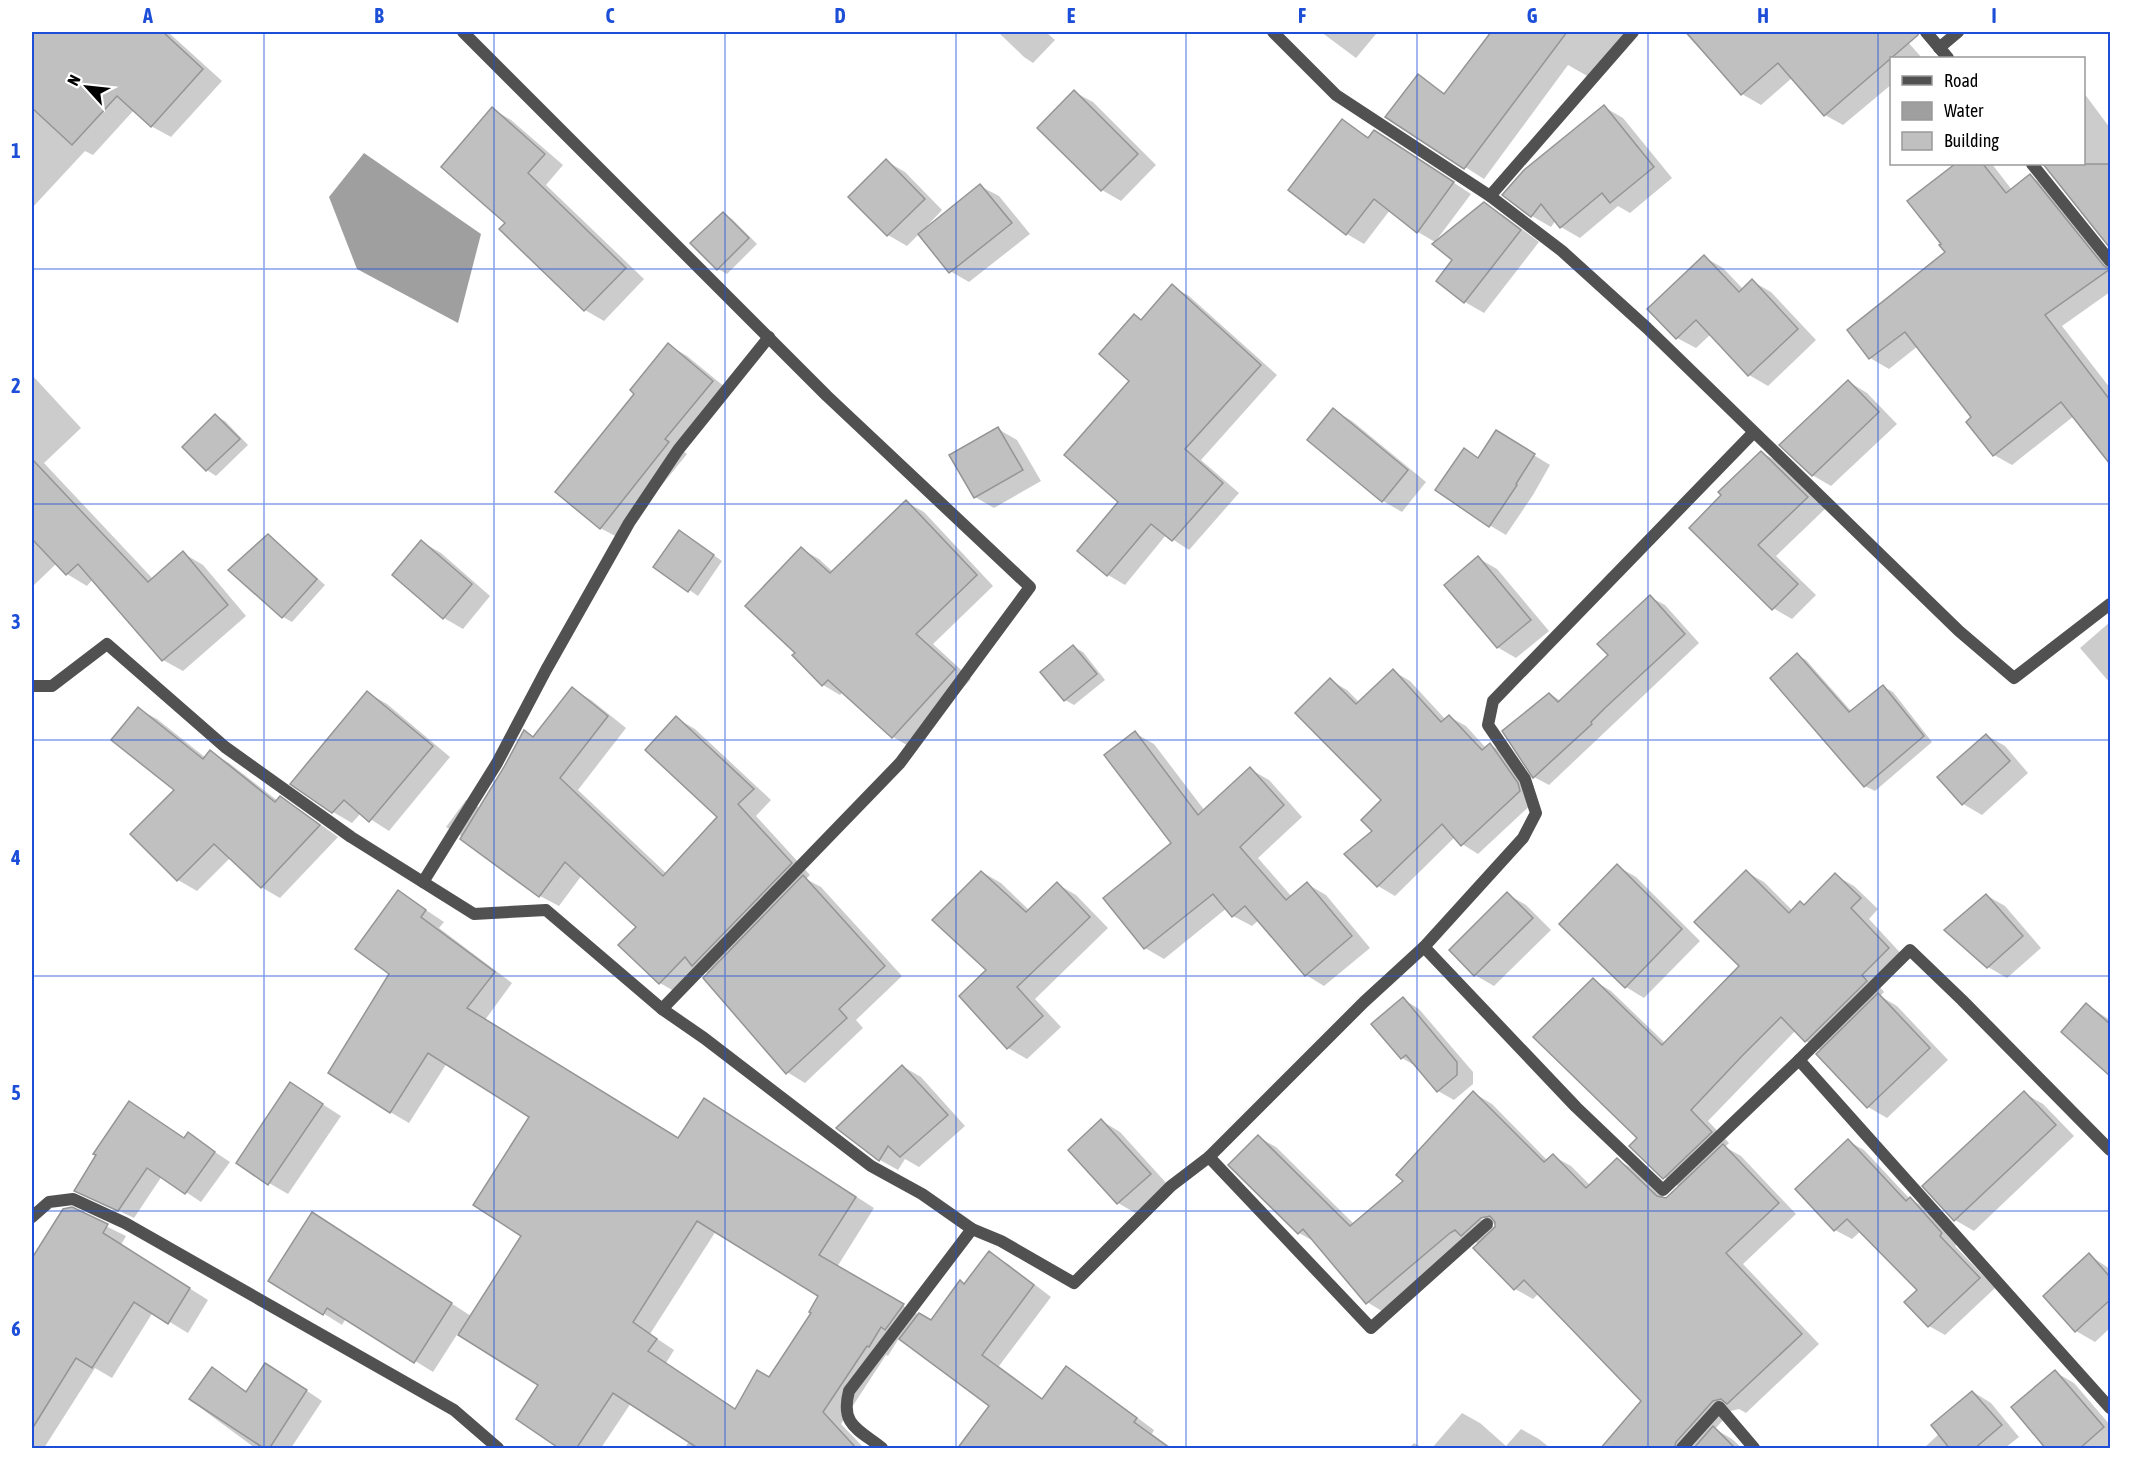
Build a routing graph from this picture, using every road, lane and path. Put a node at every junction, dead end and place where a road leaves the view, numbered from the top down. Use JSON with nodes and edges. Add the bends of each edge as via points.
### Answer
{"nodes":[{"id":1,"x":463,"y":32,"type":"edge"},
{"id":2,"x":1273,"y":32,"type":"edge"},
{"id":3,"x":1633,"y":32,"type":"edge"},
{"id":4,"x":1926,"y":32,"type":"edge"},
{"id":5,"x":1958,"y":32,"type":"edge"},
{"id":6,"x":1939,"y":48,"type":"junction"},
{"id":7,"x":1947,"y":57,"type":"edge"},
{"id":8,"x":2033,"y":165,"type":"edge"},
{"id":9,"x":1490,"y":196,"type":"junction"},
{"id":10,"x":2110,"y":261,"type":"edge"},
{"id":11,"x":769,"y":338,"type":"junction"},
{"id":12,"x":1753,"y":433,"type":"junction"},
{"id":13,"x":2110,"y":604,"type":"edge"},
{"id":14,"x":32,"y":686,"type":"edge"},
{"id":15,"x":423,"y":882,"type":"junction"},
{"id":16,"x":1424,"y":947,"type":"junction"},
{"id":17,"x":662,"y":1009,"type":"junction"},
{"id":18,"x":1798,"y":1060,"type":"junction"},
{"id":19,"x":2110,"y":1150,"type":"edge"},
{"id":20,"x":1209,"y":1157,"type":"junction"},
{"id":21,"x":32,"y":1217,"type":"edge"},
{"id":22,"x":1487,"y":1224,"type":"dead end"},
{"id":23,"x":972,"y":1229,"type":"junction"},
{"id":24,"x":2110,"y":1408,"type":"edge"},
{"id":25,"x":498,"y":1449,"type":"edge"},
{"id":26,"x":882,"y":1449,"type":"edge"},
{"id":27,"x":1682,"y":1449,"type":"edge"},
{"id":28,"x":1754,"y":1449,"type":"edge"}],
"edges":[{"from":1,"to":11,"type":"street"},
{"from":2,"to":9,"type":"street","via":[[1336,95]]},
{"from":3,"to":9,"type":"street"},
{"from":4,"to":6,"type":"street"},
{"from":5,"to":6,"type":"street"},
{"from":6,"to":7,"type":"street"},
{"from":8,"to":10,"type":"street"},
{"from":9,"to":12,"type":"street","via":[[1562,251],[1647,327]]},
{"from":11,"to":15,"type":"street","via":[[678,450],[629,523],[497,763]]},
{"from":11,"to":17,"type":"street","via":[[1030,586],[900,763]]},
{"from":12,"to":13,"type":"street","via":[[1959,631],[2014,678]]},
{"from":12,"to":16,"type":"street","via":[[1493,701],[1488,725],[1525,779],[1536,813],[1523,838]]},
{"from":14,"to":15,"type":"street","via":[[52,686],[107,645],[225,747],[351,837]]},
{"from":15,"to":17,"type":"street","via":[[474,914],[546,910]]},
{"from":16,"to":18,"type":"street","via":[[1576,1107],[1663,1190]]},
{"from":16,"to":20,"type":"street"},
{"from":17,"to":23,"type":"street","via":[[871,1166],[922,1194]]},
{"from":18,"to":19,"type":"street","via":[[1910,950]]},
{"from":18,"to":24,"type":"street"},
{"from":20,"to":22,"type":"street","via":[[1371,1328]]},
{"from":20,"to":23,"type":"street","via":[[1170,1186],[1074,1283]]},
{"from":21,"to":25,"type":"street","via":[[49,1202],[73,1199],[125,1223],[454,1410]]},
{"from":23,"to":26,"type":"street","via":[[849,1391],[845,1408],[850,1422]]},
{"from":27,"to":28,"type":"street","via":[[1719,1407]]}]}
